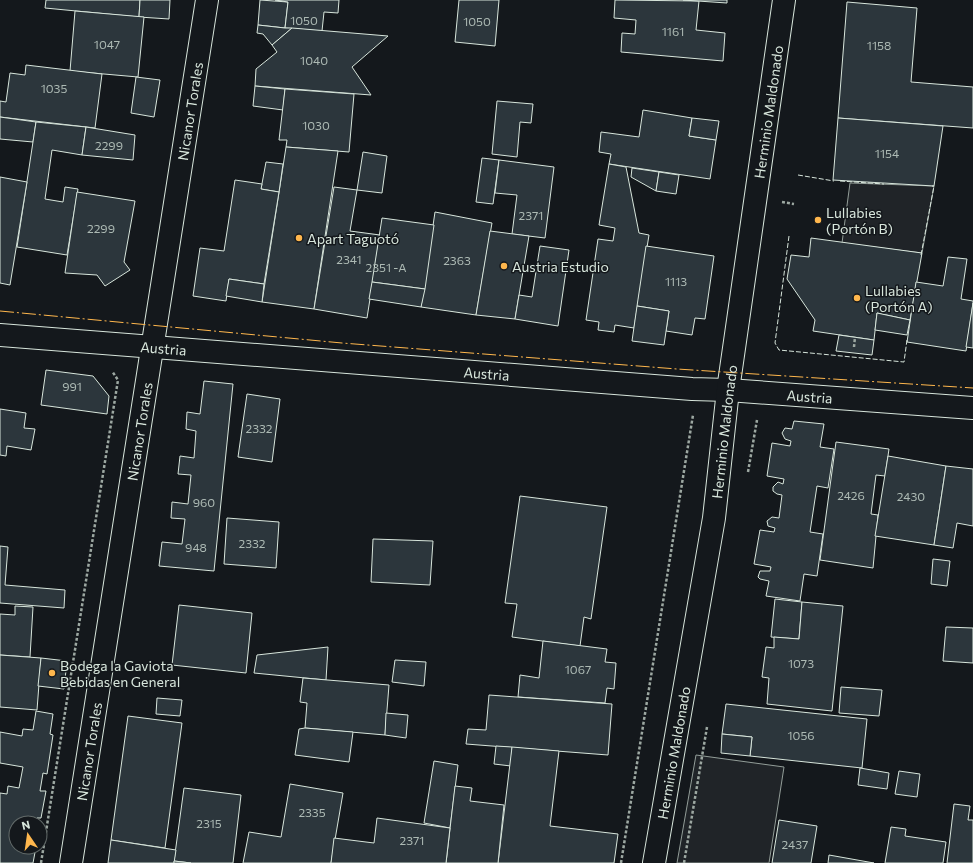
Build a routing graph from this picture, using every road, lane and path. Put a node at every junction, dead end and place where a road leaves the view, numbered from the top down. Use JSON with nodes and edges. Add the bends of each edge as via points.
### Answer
{"nodes":[{"id":1,"x":207,"y":0,"type":"edge"},
{"id":2,"x":784,"y":0,"type":"edge"},
{"id":3,"x":782,"y":202,"type":"dead end"},
{"id":4,"x":794,"y":204,"type":"dead end"},
{"id":5,"x":0,"y":335,"type":"edge"},
{"id":6,"x":855,"y":337,"type":"dead end"},
{"id":7,"x":153,"y":347,"type":"junction"},
{"id":8,"x":854,"y":347,"type":"dead end"},
{"id":9,"x":105,"y":371,"type":"dead end"},
{"id":10,"x":728,"y":390,"type":"junction"},
{"id":11,"x":973,"y":408,"type":"edge"},
{"id":12,"x":690,"y":412,"type":"dead end"},
{"id":13,"x":760,"y":416,"type":"dead end"},
{"id":14,"x":747,"y":475,"type":"dead end"},
{"id":15,"x":707,"y":726,"type":"dead end"},
{"id":16,"x":41,"y":863,"type":"edge"},
{"id":17,"x":71,"y":863,"type":"edge"},
{"id":18,"x":622,"y":863,"type":"edge"},
{"id":19,"x":654,"y":863,"type":"edge"},
{"id":20,"x":684,"y":863,"type":"edge"}],
"edges":[{"from":1,"to":7,"type":"street","name":"Nicanor Torales"},
{"from":2,"to":10,"type":"street","name":"Herminio Maldonado"},
{"from":3,"to":4,"type":"path"},
{"from":5,"to":7,"type":"street","name":"Austria"},
{"from":6,"to":8,"type":"path"},
{"from":7,"to":10,"type":"street","name":"Austria"},
{"from":7,"to":17,"type":"street","name":"Nicanor Torales"},
{"from":9,"to":16,"type":"path","via":[[112,371],[118,380]]},
{"from":10,"to":11,"type":"street","name":"Austria"},
{"from":10,"to":19,"type":"street","name":"Herminio Maldonado","via":[[714,518]]},
{"from":12,"to":18,"type":"path","via":[[694,415]]},
{"from":13,"to":14,"type":"path","via":[[756,421]]},
{"from":15,"to":20,"type":"path"}]}
